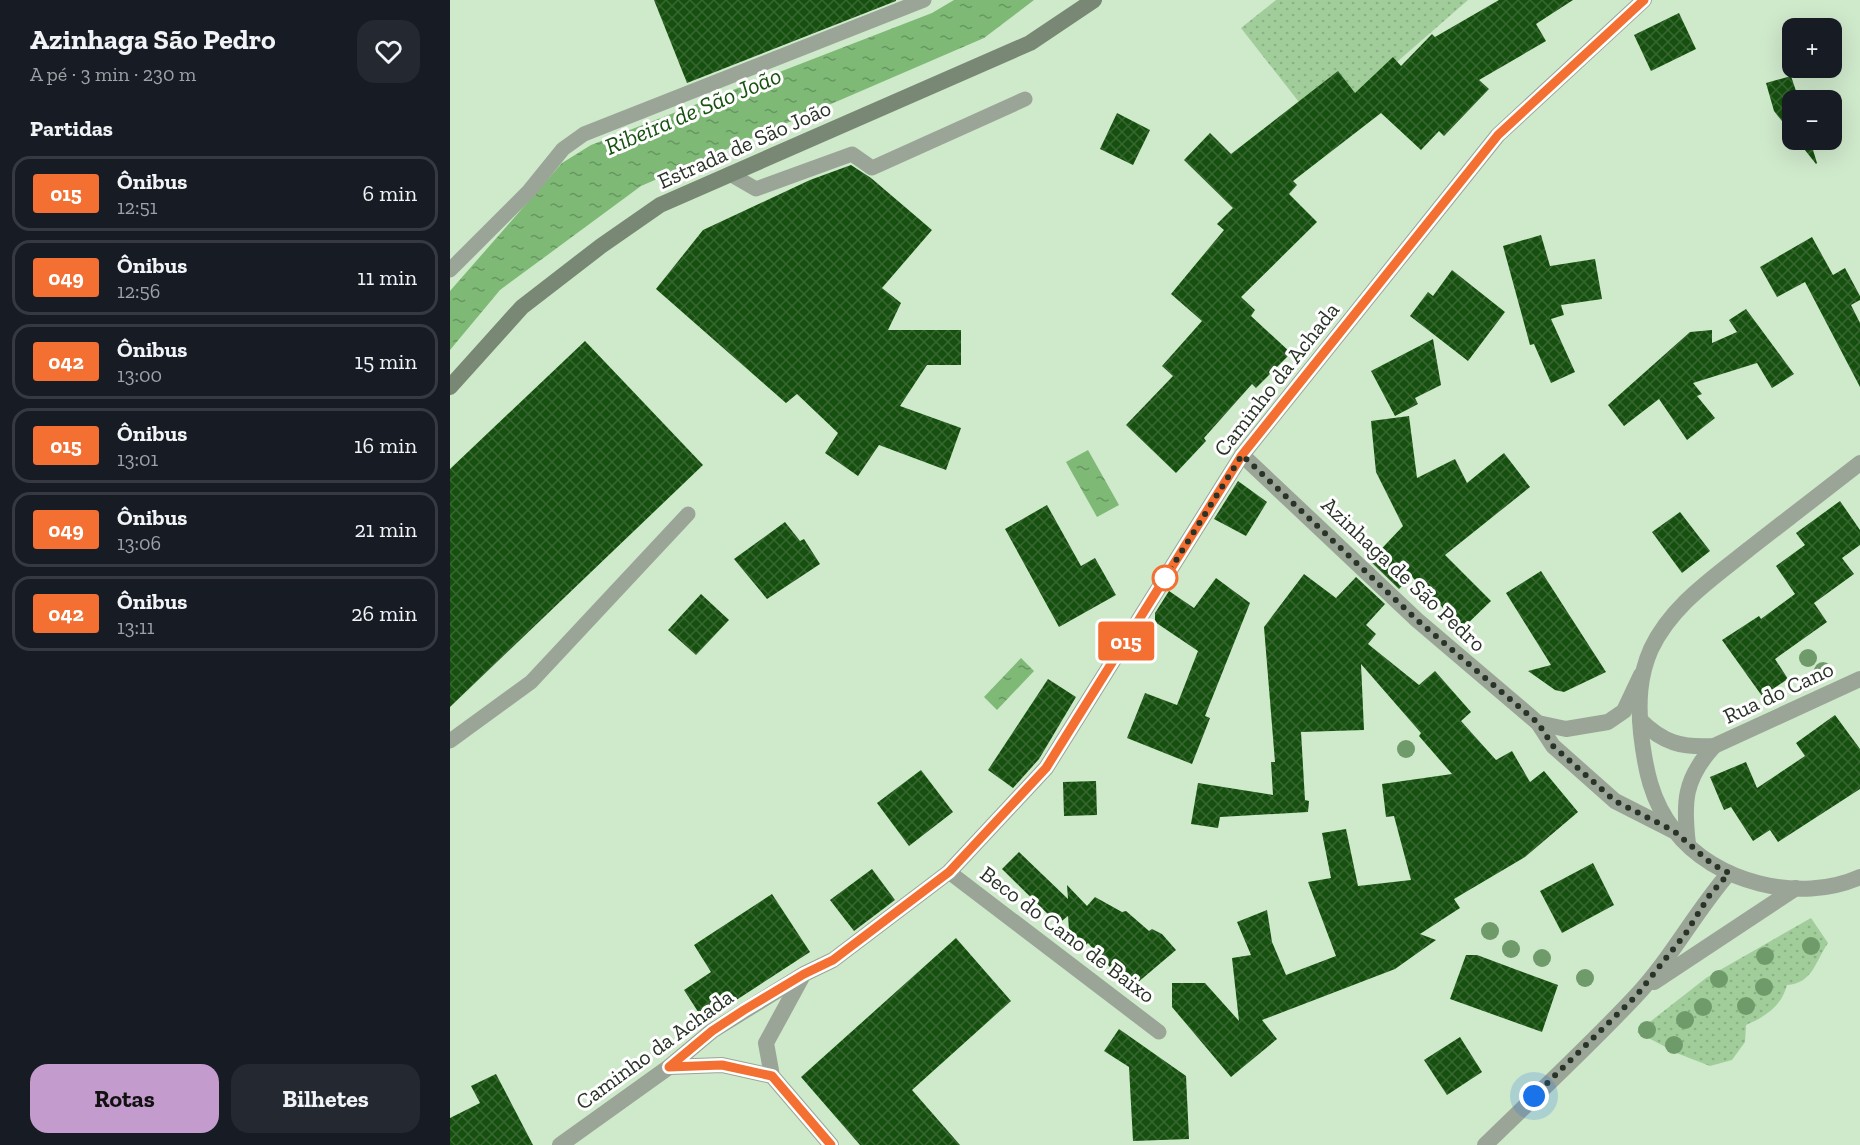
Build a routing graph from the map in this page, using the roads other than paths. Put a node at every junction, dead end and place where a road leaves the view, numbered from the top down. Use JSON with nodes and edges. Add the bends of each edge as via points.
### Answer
{"nodes":[{"id":1,"x":924,"y":0,"type":"edge"},
{"id":2,"x":1094,"y":0,"type":"edge"},
{"id":3,"x":1644,"y":0,"type":"edge"},
{"id":4,"x":1025,"y":99,"type":"dead end"},
{"id":5,"x":730,"y":174,"type":"junction"},
{"id":6,"x":450,"y":270,"type":"edge"},
{"id":7,"x":450,"y":387,"type":"edge"},
{"id":8,"x":1242,"y":455,"type":"junction"},
{"id":9,"x":1860,"y":463,"type":"edge"},
{"id":10,"x":688,"y":514,"type":"dead end"},
{"id":11,"x":1641,"y":675,"type":"junction"},
{"id":12,"x":1860,"y":679,"type":"edge"},
{"id":13,"x":1640,"y":720,"type":"junction"},
{"id":14,"x":1538,"y":723,"type":"junction"},
{"id":15,"x":450,"y":741,"type":"edge"},
{"id":16,"x":1714,"y":746,"type":"junction"},
{"id":17,"x":1674,"y":831,"type":"junction"},
{"id":18,"x":1688,"y":844,"type":"junction"},
{"id":19,"x":949,"y":872,"type":"junction"},
{"id":20,"x":1729,"y":873,"type":"junction"},
{"id":21,"x":1860,"y":877,"type":"edge"},
{"id":22,"x":1796,"y":888,"type":"junction"},
{"id":23,"x":804,"y":974,"type":"junction"},
{"id":24,"x":1636,"y":996,"type":"junction"},
{"id":25,"x":1159,"y":1032,"type":"dead end"},
{"id":26,"x":669,"y":1067,"type":"junction"},
{"id":27,"x":772,"y":1076,"type":"junction"},
{"id":28,"x":560,"y":1145,"type":"edge"},
{"id":29,"x":831,"y":1145,"type":"edge"},
{"id":30,"x":1485,"y":1145,"type":"edge"}],
"edges":[{"from":1,"to":6,"type":"lane","via":[[584,134],[563,149],[528,191]]},
{"from":2,"to":5,"type":"main road","name":"Estrada de São João","via":[[1030,43]]},
{"from":3,"to":8,"type":"street","name":"Caminho da Achada","via":[[1498,135]]},
{"from":4,"to":5,"type":"lane","via":[[872,168],[852,153],[756,189]]},
{"from":5,"to":7,"type":"main road","name":"Estrada de São João","via":[[660,205],[600,246],[522,307]]},
{"from":8,"to":14,"type":"street","name":"Azinhaga de São Pedro","via":[[1417,620]]},
{"from":8,"to":19,"type":"street","name":"Caminho da Achada","via":[[1046,768]]},
{"from":9,"to":11,"type":"street","name":"Azinhaga de São Pedro","via":[[1685,600],[1660,631]]},
{"from":10,"to":15,"type":"lane","via":[[531,682]]},
{"from":11,"to":13,"type":"street"},
{"from":11,"to":14,"type":"street","name":"Azinhaga de São Pedro","via":[[1624,711],[1608,722],[1566,729]]},
{"from":12,"to":16,"type":"street","name":"Rua do Cano"},
{"from":13,"to":16,"type":"street","name":"Rua do Cano","via":[[1653,733],[1674,744]]},
{"from":13,"to":17,"type":"street","via":[[1647,777]]},
{"from":14,"to":17,"type":"street","name":"Azinhaga de São Pedro","via":[[1553,746],[1615,801]]},
{"from":16,"to":18,"type":"street","name":"Rua do Cano","via":[[1698,763],[1683,808]]},
{"from":17,"to":18,"type":"street"},
{"from":18,"to":20,"type":"street"},
{"from":19,"to":23,"type":"street","name":"Caminho da Achada","via":[[833,960]]},
{"from":19,"to":25,"type":"lane","name":"Beco do Cano de Baixo"},
{"from":20,"to":22,"type":"street","via":[[1761,884]]},
{"from":20,"to":24,"type":"street"},
{"from":21,"to":22,"type":"street"},
{"from":22,"to":24,"type":"street"},
{"from":23,"to":26,"type":"street","name":"Caminho da Achada","via":[[712,1031]]},
{"from":23,"to":27,"type":"street","via":[[766,1043]]},
{"from":24,"to":30,"type":"street"},
{"from":26,"to":27,"type":"street","via":[[722,1065]]},
{"from":26,"to":28,"type":"street","name":"Caminho da Achada"},
{"from":27,"to":29,"type":"street"}]}
